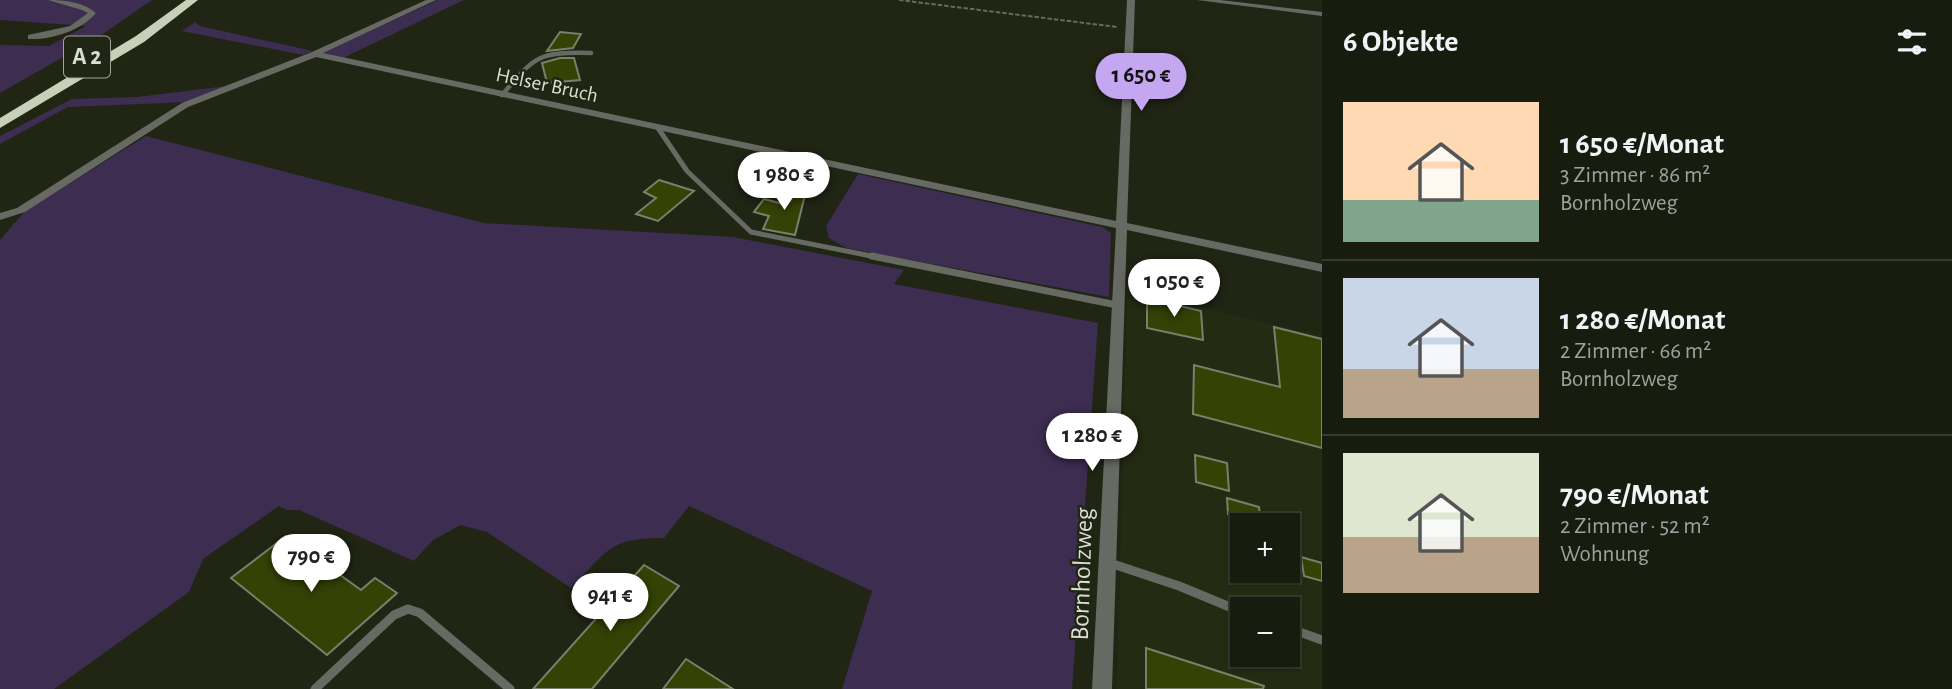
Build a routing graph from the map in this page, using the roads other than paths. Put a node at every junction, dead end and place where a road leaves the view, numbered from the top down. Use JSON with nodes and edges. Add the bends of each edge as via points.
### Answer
{"nodes":[{"id":1,"x":52,"y":0,"type":"edge"},
{"id":2,"x":170,"y":0,"type":"edge"},
{"id":3,"x":194,"y":0,"type":"edge"},
{"id":4,"x":432,"y":0,"type":"edge"},
{"id":5,"x":1131,"y":0,"type":"edge"},
{"id":6,"x":1201,"y":0,"type":"edge"},
{"id":7,"x":1264,"y":4,"type":"edge"},
{"id":8,"x":1322,"y":14,"type":"edge"},
{"id":9,"x":31,"y":37,"type":"dead end"},
{"id":10,"x":591,"y":53,"type":"dead end"},
{"id":11,"x":315,"y":54,"type":"junction"},
{"id":12,"x":502,"y":95,"type":"junction"},
{"id":13,"x":0,"y":107,"type":"edge"},
{"id":14,"x":0,"y":124,"type":"edge"},
{"id":15,"x":658,"y":128,"type":"junction"},
{"id":16,"x":0,"y":217,"type":"edge"},
{"id":17,"x":1120,"y":225,"type":"junction"},
{"id":18,"x":1322,"y":268,"type":"edge"},
{"id":19,"x":1117,"y":305,"type":"junction"},
{"id":20,"x":1107,"y":562,"type":"junction"},
{"id":21,"x":1230,"y":607,"type":"edge"},
{"id":22,"x":1300,"y":632,"type":"edge"},
{"id":23,"x":1322,"y":639,"type":"edge"},
{"id":24,"x":315,"y":689,"type":"edge"},
{"id":25,"x":510,"y":689,"type":"edge"},
{"id":26,"x":1102,"y":689,"type":"edge"}],
"edges":[{"from":1,"to":9,"type":"street","via":[[92,13],[70,29]]},
{"from":2,"to":13,"type":"highway","number":"A 2","via":[[82,60]]},
{"from":3,"to":14,"type":"highway","number":"A 2","via":[[140,39]]},
{"from":4,"to":11,"type":"street"},
{"from":5,"to":17,"type":"street","name":"Bornholzweg"},
{"from":6,"to":7,"type":"street"},
{"from":7,"to":8,"type":"street"},
{"from":10,"to":12,"type":"lane","via":[[536,56]]},
{"from":11,"to":12,"type":"street","name":"Helser Bruch"},
{"from":11,"to":16,"type":"street","via":[[185,105],[21,210]]},
{"from":12,"to":15,"type":"street","name":"Helser Bruch"},
{"from":15,"to":17,"type":"street","name":"Helser Bruch"},
{"from":15,"to":19,"type":"lane","via":[[666,145],[751,232]]},
{"from":17,"to":18,"type":"street","name":"Helser Bruch"},
{"from":17,"to":19,"type":"street","name":"Bornholzweg"},
{"from":19,"to":20,"type":"street","name":"Bornholzweg"},
{"from":20,"to":21,"type":"lane"},
{"from":20,"to":26,"type":"street","name":"Bornholzweg"},
{"from":22,"to":23,"type":"lane"},
{"from":24,"to":25,"type":"lane","via":[[394,615],[408,609],[420,613]]}]}
